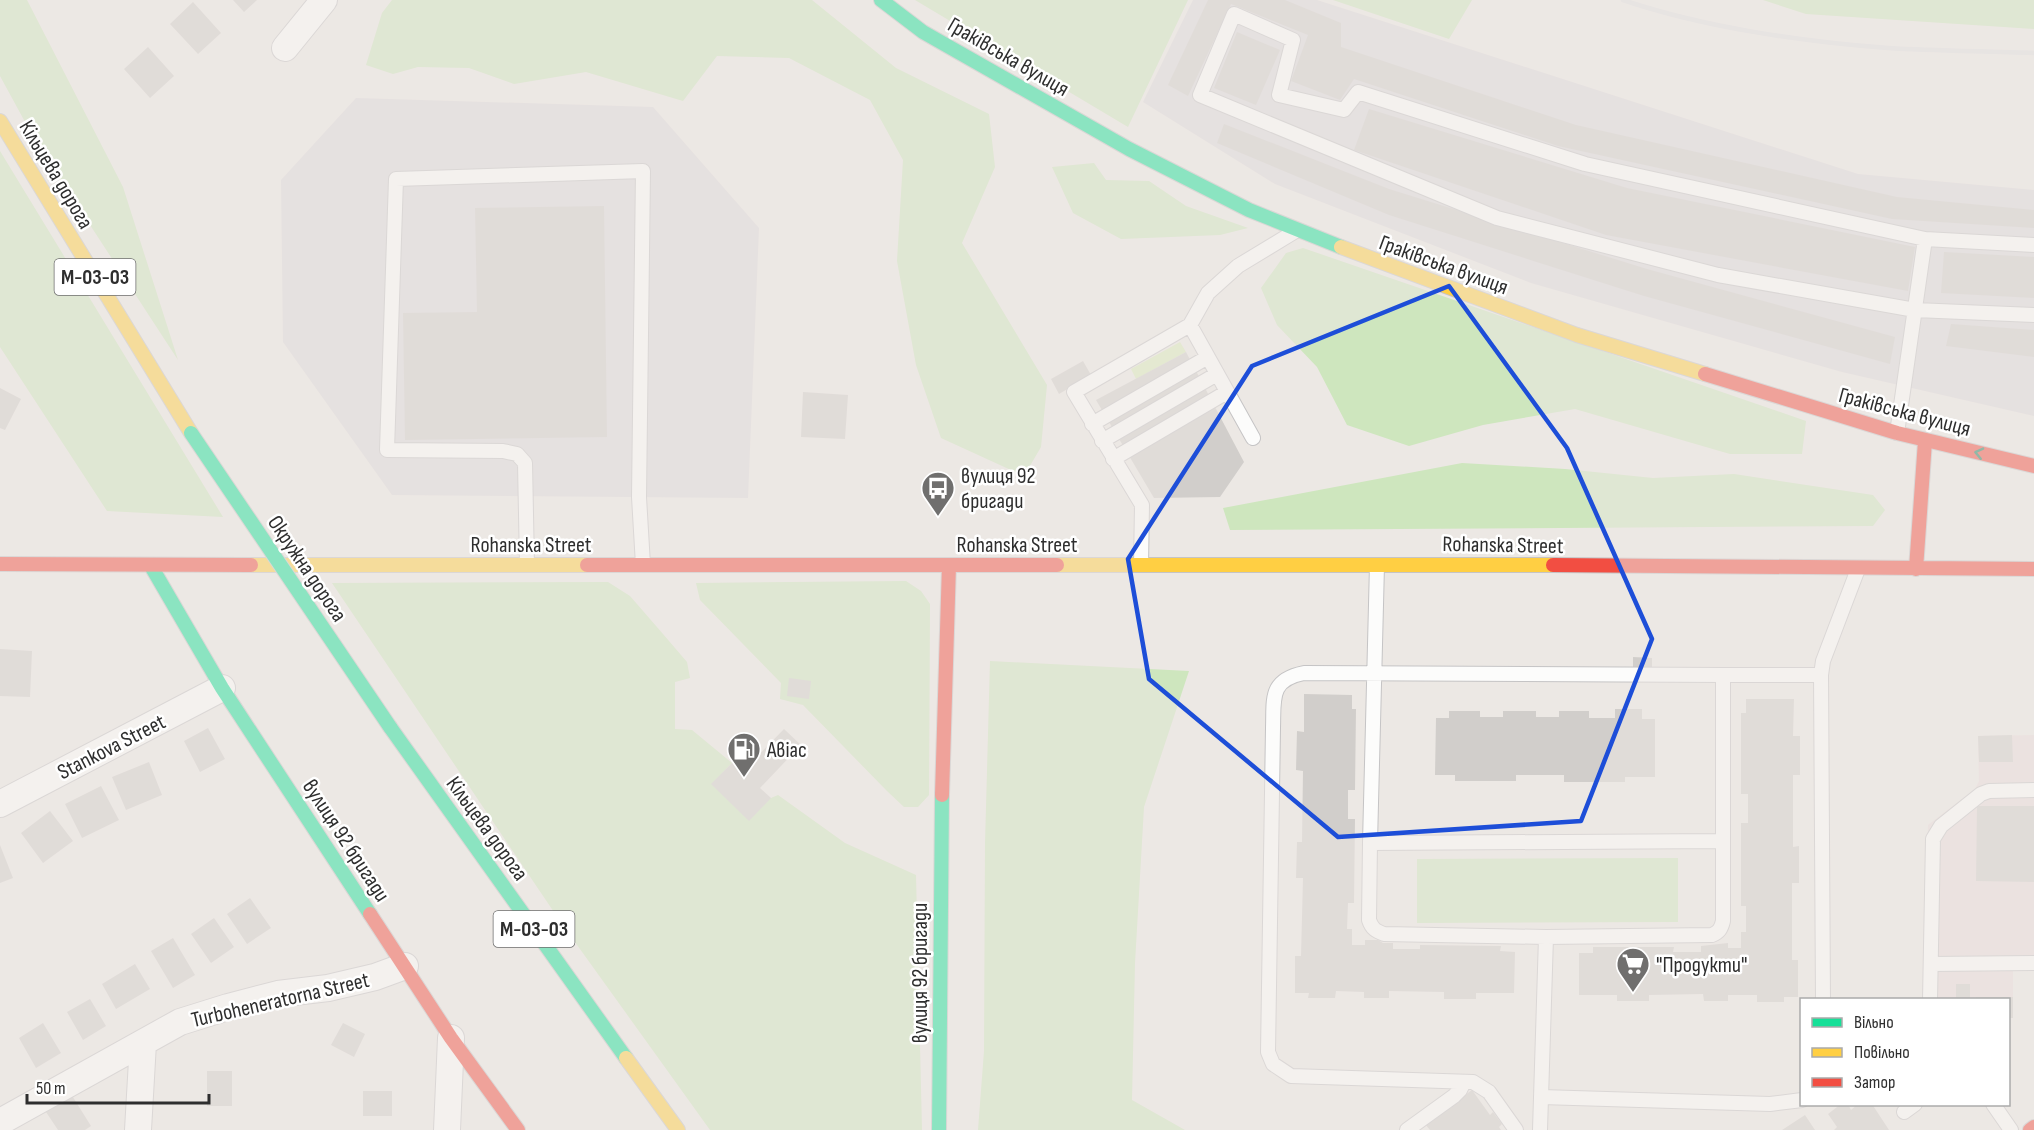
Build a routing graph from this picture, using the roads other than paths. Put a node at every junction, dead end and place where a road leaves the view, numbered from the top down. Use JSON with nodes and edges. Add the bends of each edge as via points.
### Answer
{"nodes":[{"id":1,"x":324,"y":0,"type":"edge"},
{"id":2,"x":881,"y":0,"type":"edge"},
{"id":3,"x":285,"y":48,"type":"dead end"},
{"id":4,"x":0,"y":121,"type":"edge"},
{"id":5,"x":1295,"y":230,"type":"junction"},
{"id":6,"x":1925,"y":239,"type":"junction"},
{"id":7,"x":2034,"y":245,"type":"edge"},
{"id":8,"x":1915,"y":310,"type":"junction"},
{"id":9,"x":2034,"y":315,"type":"edge"},
{"id":10,"x":1190,"y":325,"type":"junction"},
{"id":11,"x":1208,"y":357,"type":"junction"},
{"id":12,"x":1217,"y":374,"type":"junction"},
{"id":13,"x":1227,"y":392,"type":"junction"},
{"id":14,"x":1092,"y":424,"type":"junction"},
{"id":15,"x":191,"y":433,"type":"joint"},
{"id":16,"x":1896,"y":433,"type":"junction"},
{"id":17,"x":1253,"y":438,"type":"dead end"},
{"id":18,"x":1102,"y":441,"type":"junction"},
{"id":19,"x":1925,"y":441,"type":"junction"},
{"id":20,"x":1113,"y":459,"type":"junction"},
{"id":21,"x":2034,"y":466,"type":"edge"},
{"id":22,"x":0,"y":564,"type":"edge"},
{"id":23,"x":1377,"y":564,"type":"junction"},
{"id":24,"x":528,"y":565,"type":"junction"},
{"id":25,"x":643,"y":565,"type":"junction"},
{"id":26,"x":950,"y":565,"type":"junction"},
{"id":27,"x":1141,"y":565,"type":"junction"},
{"id":28,"x":151,"y":566,"type":"junction"},
{"id":29,"x":1858,"y":568,"type":"junction"},
{"id":30,"x":1916,"y":569,"type":"junction"},
{"id":31,"x":2034,"y":569,"type":"edge"},
{"id":32,"x":1723,"y":675,"type":"junction"},
{"id":33,"x":1821,"y":675,"type":"junction"},
{"id":34,"x":222,"y":687,"type":"junction"},
{"id":35,"x":390,"y":727,"type":"joint"},
{"id":36,"x":2034,"y":790,"type":"edge"},
{"id":37,"x":0,"y":804,"type":"edge"},
{"id":38,"x":1723,"y":841,"type":"junction"},
{"id":39,"x":1370,"y":843,"type":"junction"},
{"id":40,"x":1546,"y":937,"type":"junction"},
{"id":41,"x":2034,"y":963,"type":"edge"},
{"id":42,"x":1931,"y":964,"type":"junction"},
{"id":43,"x":405,"y":966,"type":"junction"},
{"id":44,"x":1823,"y":998,"type":"edge"},
{"id":45,"x":1930,"y":998,"type":"edge"},
{"id":46,"x":451,"y":1038,"type":"junction"},
{"id":47,"x":143,"y":1043,"type":"junction"},
{"id":48,"x":1464,"y":1082,"type":"junction"},
{"id":49,"x":1541,"y":1097,"type":"junction"},
{"id":50,"x":1800,"y":1100,"type":"edge"},
{"id":51,"x":1994,"y":1106,"type":"edge"},
{"id":52,"x":0,"y":1122,"type":"edge"},
{"id":53,"x":2034,"y":1127,"type":"edge"},
{"id":54,"x":138,"y":1130,"type":"edge"},
{"id":55,"x":447,"y":1130,"type":"edge"},
{"id":56,"x":518,"y":1130,"type":"edge"},
{"id":57,"x":678,"y":1130,"type":"edge"},
{"id":58,"x":939,"y":1130,"type":"edge"},
{"id":59,"x":1407,"y":1130,"type":"edge"},
{"id":60,"x":1516,"y":1130,"type":"edge"},
{"id":61,"x":1540,"y":1130,"type":"edge"},
{"id":62,"x":2012,"y":1130,"type":"edge"},
{"id":63,"x":2030,"y":1130,"type":"edge"}],
"edges":[{"from":1,"to":3,"type":"street"},
{"from":2,"to":5,"type":"main road","name":"Граківська вулиця","via":[[923,32],[1129,149]]},
{"from":4,"to":15,"type":"main road","name":"Кільцева дорога","number":"М-03-03"},
{"from":5,"to":10,"type":"lane","via":[[1238,266],[1208,293]]},
{"from":5,"to":16,"type":"main road","name":"Граківська вулиця","via":[[1578,335]]},
{"from":6,"to":7,"type":"lane"},
{"from":6,"to":8,"type":"lane"},
{"from":6,"to":8,"type":"lane","via":[[1585,164],[1358,92],[1344,110],[1279,94],[1293,40],[1234,14],[1200,95],[1497,218],[1718,275]]},
{"from":8,"to":9,"type":"lane"},
{"from":8,"to":16,"type":"lane"},
{"from":10,"to":11,"type":"lane"},
{"from":10,"to":14,"type":"lane","via":[[1074,392]]},
{"from":11,"to":12,"type":"lane"},
{"from":11,"to":14,"type":"lane"},
{"from":12,"to":13,"type":"lane"},
{"from":12,"to":18,"type":"lane"},
{"from":13,"to":17,"type":"lane"},
{"from":13,"to":20,"type":"lane"},
{"from":14,"to":18,"type":"lane"},
{"from":15,"to":35,"type":"main road","name":"Окружна дорога","number":"М-03-03","bridge":true},
{"from":16,"to":19,"type":"main road","name":"Граківська вулиця"},
{"from":18,"to":20,"type":"lane"},
{"from":21,"to":19,"type":"main road","name":"Граківська вулиця","one_way":true},
{"from":19,"to":30,"type":"main road"},
{"from":20,"to":27,"type":"lane","via":[[1142,505]]},
{"from":22,"to":28,"type":"main road","name":"Rohanska Street"},
{"from":23,"to":27,"type":"main road","name":"Rohanska Street"},
{"from":23,"to":29,"type":"main road","name":"Rohanska Street"},
{"from":23,"to":39,"type":"lane"},
{"from":24,"to":25,"type":"main road","name":"Rohanska Street"},
{"from":24,"to":25,"type":"lane","via":[[525,463],[517,454],[387,450],[396,179],[644,171],[639,497]]},
{"from":24,"to":28,"type":"main road","name":"Rohanska Street"},
{"from":25,"to":26,"type":"main road","name":"Rohanska Street"},
{"from":26,"to":27,"type":"main road","name":"Rohanska Street"},
{"from":26,"to":58,"type":"main road","name":"вулиця 92 бригади","via":[[942,783]]},
{"from":28,"to":34,"type":"main road","name":"вулиця 92 бригади"},
{"from":29,"to":30,"type":"main road","name":"Rohanska Street"},
{"from":29,"to":33,"type":"lane"},
{"from":30,"to":31,"type":"main road","name":"Rohanska Street"},
{"from":32,"to":33,"type":"lane"},
{"from":32,"to":38,"type":"lane"},
{"from":32,"to":48,"type":"lane","via":[[1304,673],[1289,676],[1279,685],[1274,697],[1272,752],[1268,1052],[1273,1064],[1291,1076]]},
{"from":33,"to":44,"type":"lane"},
{"from":34,"to":37,"type":"street","name":"Stankova Street"},
{"from":34,"to":43,"type":"main road","name":"вулиця 92 бригади"},
{"from":35,"to":57,"type":"main road","name":"Кільцева дорога","number":"М-03-03"},
{"from":36,"to":42,"type":"lane","via":[[1982,794],[1936,832]]},
{"from":38,"to":39,"type":"lane"},
{"from":38,"to":40,"type":"lane","via":[[1723,921],[1718,933]]},
{"from":39,"to":40,"type":"lane","via":[[1369,920],[1377,931]]},
{"from":40,"to":49,"type":"lane"},
{"from":41,"to":42,"type":"lane"},
{"from":42,"to":45,"type":"lane"},
{"from":43,"to":46,"type":"main road","name":"вулиця 92 бригади"},
{"from":43,"to":47,"type":"street","name":"Turboheneratorna Street","via":[[328,988],[278,994],[228,1007],[180,1022]]},
{"from":46,"to":55,"type":"street"},
{"from":46,"to":56,"type":"main road","name":"вулиця 92 бригади"},
{"from":47,"to":52,"type":"street","name":"Turboheneratorna Street"},
{"from":47,"to":54,"type":"street"},
{"from":48,"to":59,"type":"lane","via":[[1454,1096]]},
{"from":48,"to":60,"type":"lane","via":[[1480,1085],[1489,1092]]},
{"from":49,"to":50,"type":"lane","via":[[1770,1104]]},
{"from":49,"to":61,"type":"lane"},
{"from":51,"to":62,"type":"lane"},
{"from":53,"to":63,"type":"main road"}]}
